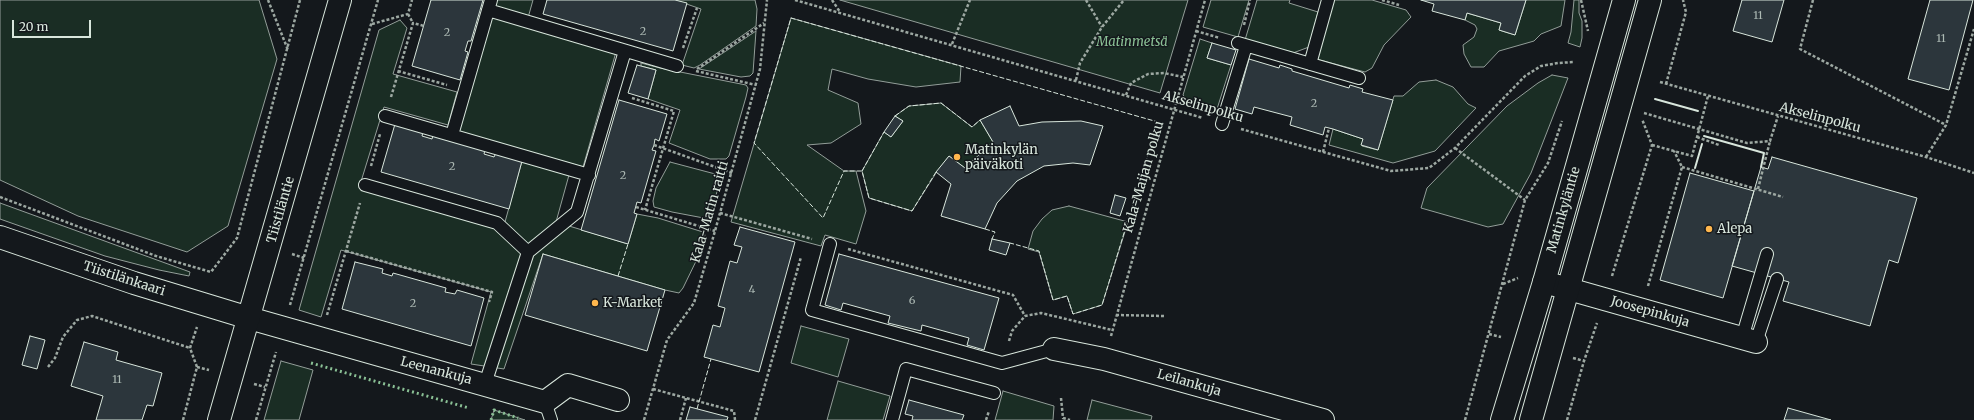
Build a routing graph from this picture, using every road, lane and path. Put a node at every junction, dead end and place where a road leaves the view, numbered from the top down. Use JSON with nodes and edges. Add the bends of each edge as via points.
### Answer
{"nodes":[{"id":1,"x":268,"y":0,"type":"edge"},
{"id":2,"x":300,"y":0,"type":"edge"},
{"id":3,"x":340,"y":0,"type":"edge"},
{"id":4,"x":378,"y":0,"type":"edge"},
{"id":5,"x":412,"y":0,"type":"edge"},
{"id":6,"x":766,"y":0,"type":"edge"},
{"id":7,"x":795,"y":0,"type":"edge"},
{"id":8,"x":832,"y":0,"type":"edge"},
{"id":9,"x":970,"y":0,"type":"edge"},
{"id":10,"x":1086,"y":0,"type":"edge"},
{"id":11,"x":1124,"y":0,"type":"edge"},
{"id":12,"x":1205,"y":0,"type":"edge"},
{"id":13,"x":1250,"y":0,"type":"edge"},
{"id":14,"x":1328,"y":0,"type":"edge"},
{"id":15,"x":1382,"y":0,"type":"edge"},
{"id":16,"x":1582,"y":0,"type":"edge"},
{"id":17,"x":1624,"y":0,"type":"edge"},
{"id":18,"x":1650,"y":0,"type":"edge"},
{"id":19,"x":1683,"y":0,"type":"edge"},
{"id":20,"x":1813,"y":0,"type":"edge"},
{"id":21,"x":489,"y":5,"type":"edge"},
{"id":22,"x":1399,"y":5,"type":"dead end"},
{"id":23,"x":697,"y":8,"type":"dead end"},
{"id":24,"x":840,"y":13,"type":"junction"},
{"id":25,"x":408,"y":14,"type":"junction"},
{"id":26,"x":764,"y":22,"type":"junction"},
{"id":27,"x":413,"y":23,"type":"junction"},
{"id":28,"x":372,"y":24,"type":"junction"},
{"id":29,"x":424,"y":26,"type":"dead end"},
{"id":30,"x":1102,"y":28,"type":"junction"},
{"id":31,"x":1974,"y":29,"type":"edge"},
{"id":32,"x":1196,"y":31,"type":"junction"},
{"id":33,"x":1588,"y":36,"type":"dead end"},
{"id":34,"x":952,"y":44,"type":"junction"},
{"id":35,"x":1242,"y":45,"type":"junction"},
{"id":36,"x":288,"y":50,"type":"junction"},
{"id":37,"x":625,"y":51,"type":"junction"},
{"id":38,"x":1574,"y":62,"type":"dead end"},
{"id":39,"x":1310,"y":64,"type":"junction"},
{"id":40,"x":677,"y":66,"type":"joint"},
{"id":41,"x":398,"y":71,"type":"junction"},
{"id":42,"x":1183,"y":77,"type":"junction"},
{"id":43,"x":1359,"y":78,"type":"dead end"},
{"id":44,"x":1076,"y":80,"type":"junction"},
{"id":45,"x":1660,"y":82,"type":"dead end"},
{"id":46,"x":1666,"y":84,"type":"junction"},
{"id":47,"x":756,"y":85,"type":"junction"},
{"id":48,"x":465,"y":90,"type":"junction"},
{"id":49,"x":613,"y":93,"type":"junction"},
{"id":50,"x":1126,"y":95,"type":"junction"},
{"id":51,"x":1708,"y":96,"type":"junction"},
{"id":52,"x":1174,"y":110,"type":"junction"},
{"id":53,"x":385,"y":116,"type":"junction"},
{"id":54,"x":1778,"y":116,"type":"junction"},
{"id":55,"x":1563,"y":118,"type":"dead end"},
{"id":56,"x":1222,"y":124,"type":"junction"},
{"id":57,"x":1946,"y":125,"type":"junction"},
{"id":58,"x":1329,"y":128,"type":"dead end"},
{"id":59,"x":1699,"y":129,"type":"junction"},
{"id":60,"x":452,"y":136,"type":"junction"},
{"id":61,"x":1697,"y":137,"type":"junction"},
{"id":62,"x":1770,"y":140,"type":"junction"},
{"id":63,"x":1719,"y":144,"type":"dead end"},
{"id":64,"x":654,"y":145,"type":"dead end"},
{"id":65,"x":1652,"y":145,"type":"junction"},
{"id":66,"x":1455,"y":148,"type":"junction"},
{"id":67,"x":663,"y":149,"type":"junction"},
{"id":68,"x":1674,"y":151,"type":"junction"},
{"id":69,"x":1323,"y":152,"type":"junction"},
{"id":70,"x":1926,"y":157,"type":"junction"},
{"id":71,"x":1682,"y":167,"type":"junction"},
{"id":72,"x":1974,"y":168,"type":"edge"},
{"id":73,"x":1973,"y":172,"type":"edge"},
{"id":74,"x":732,"y":173,"type":"junction"},
{"id":75,"x":589,"y":175,"type":"junction"},
{"id":76,"x":365,"y":185,"type":"junction"},
{"id":77,"x":1758,"y":189,"type":"junction"},
{"id":78,"x":0,"y":197,"type":"edge"},
{"id":79,"x":1783,"y":197,"type":"dead end"},
{"id":80,"x":1526,"y":200,"type":"junction"},
{"id":81,"x":636,"y":208,"type":"dead end"},
{"id":82,"x":644,"y":210,"type":"junction"},
{"id":83,"x":720,"y":213,"type":"junction"},
{"id":84,"x":715,"y":231,"type":"junction"},
{"id":85,"x":0,"y":237,"type":"edge"},
{"id":86,"x":830,"y":244,"type":"junction"},
{"id":87,"x":346,"y":251,"type":"junction"},
{"id":88,"x":528,"y":252,"type":"junction"},
{"id":89,"x":1767,"y":254,"type":"dead end"},
{"id":90,"x":801,"y":257,"type":"dead end"},
{"id":91,"x":211,"y":272,"type":"junction"},
{"id":92,"x":1651,"y":276,"type":"dead end"},
{"id":93,"x":1519,"y":278,"type":"dead end"},
{"id":94,"x":1777,"y":279,"type":"dead end"},
{"id":95,"x":1544,"y":282,"type":"junction"},
{"id":96,"x":1503,"y":284,"type":"junction"},
{"id":97,"x":1568,"y":290,"type":"junction"},
{"id":98,"x":1604,"y":300,"type":"junction"},
{"id":99,"x":205,"y":305,"type":"junction"},
{"id":100,"x":488,"y":306,"type":"dead end"},
{"id":101,"x":1025,"y":316,"type":"dead end"},
{"id":102,"x":1116,"y":316,"type":"junction"},
{"id":103,"x":1164,"y":316,"type":"dead end"},
{"id":104,"x":249,"y":318,"type":"junction"},
{"id":105,"x":283,"y":329,"type":"junction"},
{"id":106,"x":1748,"y":334,"type":"junction"},
{"id":107,"x":320,"y":339,"type":"junction"},
{"id":108,"x":190,"y":348,"type":"junction"},
{"id":109,"x":1054,"y":349,"type":"joint"},
{"id":110,"x":1104,"y":359,"type":"junction"},
{"id":111,"x":48,"y":367,"type":"dead end"},
{"id":112,"x":485,"y":384,"type":"junction"},
{"id":113,"x":653,"y":389,"type":"junction"},
{"id":114,"x":994,"y":393,"type":"dead end"},
{"id":115,"x":686,"y":398,"type":"junction"},
{"id":116,"x":1061,"y":398,"type":"dead end"},
{"id":117,"x":618,"y":400,"type":"dead end"},
{"id":118,"x":548,"y":411,"type":"edge"},
{"id":119,"x":183,"y":420,"type":"edge"},
{"id":120,"x":219,"y":420,"type":"edge"},
{"id":121,"x":256,"y":420,"type":"edge"},
{"id":122,"x":644,"y":420,"type":"edge"},
{"id":123,"x":680,"y":420,"type":"edge"},
{"id":124,"x":735,"y":420,"type":"edge"},
{"id":125,"x":755,"y":420,"type":"edge"},
{"id":126,"x":892,"y":420,"type":"edge"},
{"id":127,"x":1070,"y":420,"type":"edge"},
{"id":128,"x":1323,"y":420,"type":"edge"},
{"id":129,"x":1465,"y":420,"type":"edge"},
{"id":130,"x":1502,"y":420,"type":"edge"},
{"id":131,"x":1531,"y":420,"type":"edge"},
{"id":132,"x":1567,"y":420,"type":"edge"}],
"edges":[{"from":1,"to":36,"type":"path"},
{"from":2,"to":36,"type":"path"},
{"from":3,"to":104,"type":"street","name":"Tiistiläntie"},
{"from":4,"to":28,"type":"path"},
{"from":5,"to":25,"type":"path"},
{"from":6,"to":26,"type":"path","name":"Kala-Matin raitti"},
{"from":7,"to":24,"type":"path","name":"Akselinpolku"},
{"from":8,"to":24,"type":"path"},
{"from":9,"to":34,"type":"path"},
{"from":10,"to":30,"type":"path"},
{"from":11,"to":30,"type":"path"},
{"from":12,"to":32,"type":"path","name":"Kala-Maijan polku"},
{"from":13,"to":35,"type":"path"},
{"from":14,"to":39,"type":"lane"},
{"from":15,"to":22,"type":"path"},
{"from":16,"to":33,"type":"path"},
{"from":17,"to":95,"type":"street","name":"Matinkyläntie"},
{"from":18,"to":97,"type":"street","name":"Matinkyläntie"},
{"from":19,"to":46,"type":"path","via":[[1686,12]]},
{"from":20,"to":57,"type":"path","via":[[1800,50]]},
{"from":21,"to":37,"type":"lane"},
{"from":21,"to":48,"type":"lane"},
{"from":23,"to":40,"type":"path"},
{"from":24,"to":34,"type":"path","name":"Akselinpolku"},
{"from":25,"to":27,"type":"path"},
{"from":25,"to":28,"type":"path"},
{"from":26,"to":47,"type":"path","name":"Kala-Matin raitti"},
{"from":26,"to":47,"type":"path","via":[[695,70]]},
{"from":27,"to":29,"type":"path"},
{"from":27,"to":41,"type":"path"},
{"from":28,"to":105,"type":"path"},
{"from":30,"to":44,"type":"path","via":[[1080,63]]},
{"from":31,"to":57,"type":"path"},
{"from":32,"to":35,"type":"path"},
{"from":32,"to":42,"type":"path","name":"Kala-Maijan polku"},
{"from":34,"to":44,"type":"path","name":"Akselinpolku"},
{"from":35,"to":39,"type":"lane"},
{"from":35,"to":56,"type":"lane"},
{"from":36,"to":91,"type":"path","via":[[237,238]]},
{"from":37,"to":40,"type":"lane"},
{"from":37,"to":49,"type":"lane"},
{"from":38,"to":66,"type":"path","name":"Akselinpolku","via":[[1541,66],[1525,76]]},
{"from":39,"to":43,"type":"lane"},
{"from":41,"to":48,"type":"path"},
{"from":41,"to":53,"type":"path"},
{"from":42,"to":50,"type":"path","via":[[1164,73],[1148,74],[1131,83]]},
{"from":42,"to":52,"type":"path","name":"Kala-Maijan polku"},
{"from":44,"to":50,"type":"path","name":"Akselinpolku"},
{"from":45,"to":46,"type":"path","name":"Akselinpolku"},
{"from":46,"to":51,"type":"path","name":"Akselinpolku"},
{"from":47,"to":74,"type":"path","name":"Kala-Matin raitti"},
{"from":48,"to":60,"type":"lane"},
{"from":49,"to":67,"type":"path","via":[[674,111]]},
{"from":49,"to":75,"type":"lane"},
{"from":50,"to":52,"type":"path","name":"Akselinpolku"},
{"from":51,"to":54,"type":"path","name":"Akselinpolku"},
{"from":51,"to":59,"type":"path"},
{"from":52,"to":56,"type":"path","name":"Akselinpolku"},
{"from":52,"to":102,"type":"path","name":"Kala-Maijan polku"},
{"from":53,"to":60,"type":"lane"},
{"from":53,"to":76,"type":"path"},
{"from":54,"to":62,"type":"path"},
{"from":54,"to":70,"type":"path","name":"Akselinpolku"},
{"from":55,"to":80,"type":"path","via":[[1548,162]]},
{"from":56,"to":69,"type":"path","name":"Akselinpolku"},
{"from":57,"to":70,"type":"path"},
{"from":58,"to":69,"type":"path"},
{"from":59,"to":61,"type":"path"},
{"from":59,"to":62,"type":"path","via":[[1747,143]]},
{"from":59,"to":65,"type":"path","via":[[1640,112]]},
{"from":60,"to":75,"type":"lane"},
{"from":61,"to":63,"type":"path"},
{"from":61,"to":68,"type":"path","via":[[1692,156]]},
{"from":62,"to":77,"type":"path"},
{"from":64,"to":67,"type":"path"},
{"from":65,"to":68,"type":"path"},
{"from":65,"to":98,"type":"path"},
{"from":66,"to":69,"type":"path","name":"Akselinpolku","via":[[1429,168],[1391,171]]},
{"from":66,"to":80,"type":"path"},
{"from":67,"to":74,"type":"path"},
{"from":67,"to":82,"type":"path"},
{"from":68,"to":71,"type":"path"},
{"from":70,"to":73,"type":"path","name":"Akselinpolku"},
{"from":71,"to":77,"type":"path"},
{"from":71,"to":92,"type":"path"},
{"from":72,"to":73,"type":"path"},
{"from":74,"to":83,"type":"path","name":"Kala-Matin raitti"},
{"from":75,"to":88,"type":"lane","via":[[577,212]]},
{"from":76,"to":87,"type":"path"},
{"from":76,"to":88,"type":"lane","via":[[497,222]]},
{"from":77,"to":79,"type":"path"},
{"from":78,"to":91,"type":"path","via":[[156,256]]},
{"from":80,"to":96,"type":"path"},
{"from":81,"to":82,"type":"path"},
{"from":82,"to":84,"type":"path"},
{"from":83,"to":84,"type":"path","name":"Kala-Matin raitti"},
{"from":83,"to":86,"type":"path"},
{"from":84,"to":113,"type":"path","name":"Kala-Matin raitti","via":[[694,303],[667,340]]},
{"from":85,"to":99,"type":"street","name":"Tiistilänkaari","via":[[104,274]]},
{"from":86,"to":101,"type":"path","via":[[1013,295]]},
{"from":86,"to":109,"type":"lane","via":[[812,310],[1002,363]]},
{"from":87,"to":100,"type":"path","via":[[492,292]]},
{"from":87,"to":107,"type":"path"},
{"from":88,"to":112,"type":"lane"},
{"from":89,"to":106,"type":"lane","via":[[1760,274]]},
{"from":90,"to":125,"type":"path"},
{"from":91,"to":99,"type":"path"},
{"from":93,"to":96,"type":"path"},
{"from":94,"to":106,"type":"lane"},
{"from":95,"to":97,"type":"street","name":"Joosepinkuja"},
{"from":95,"to":130,"type":"street","name":"Matinkyläntie"},
{"from":96,"to":129,"type":"path"},
{"from":97,"to":98,"type":"street","name":"Joosepinkuja"},
{"from":97,"to":131,"type":"street","name":"Matinkyläntie"},
{"from":98,"to":106,"type":"street","name":"Joosepinkuja"},
{"from":98,"to":132,"type":"path"},
{"from":99,"to":104,"type":"street","name":"Tiistilänkaari"},
{"from":99,"to":108,"type":"path"},
{"from":102,"to":103,"type":"path"},
{"from":102,"to":110,"type":"path","name":"Kala-Maijan polku"},
{"from":104,"to":105,"type":"street","name":"Leenankuja"},
{"from":104,"to":120,"type":"street","name":"Tiistiläntie"},
{"from":105,"to":107,"type":"street","name":"Leenankuja"},
{"from":105,"to":121,"type":"path"},
{"from":107,"to":112,"type":"street","name":"Leenankuja"},
{"from":108,"to":111,"type":"path","via":[[92,316],[77,320],[63,337],[55,358]]},
{"from":108,"to":119,"type":"path","via":[[197,367]]},
{"from":109,"to":110,"type":"street","name":"Leilankuja"},
{"from":110,"to":128,"type":"street","name":"Leilankuja"},
{"from":112,"to":118,"type":"street","name":"Leenankuja"},
{"from":113,"to":115,"type":"path"},
{"from":113,"to":122,"type":"path","name":"Kala-Matin raitti"},
{"from":114,"to":126,"type":"lane","via":[[906,369]]},
{"from":115,"to":123,"type":"path"},
{"from":115,"to":124,"type":"path","via":[[734,412]]},
{"from":116,"to":127,"type":"path","via":[[1063,418]]},
{"from":117,"to":118,"type":"street","name":"Leenankuja","via":[[568,385]]}]}
